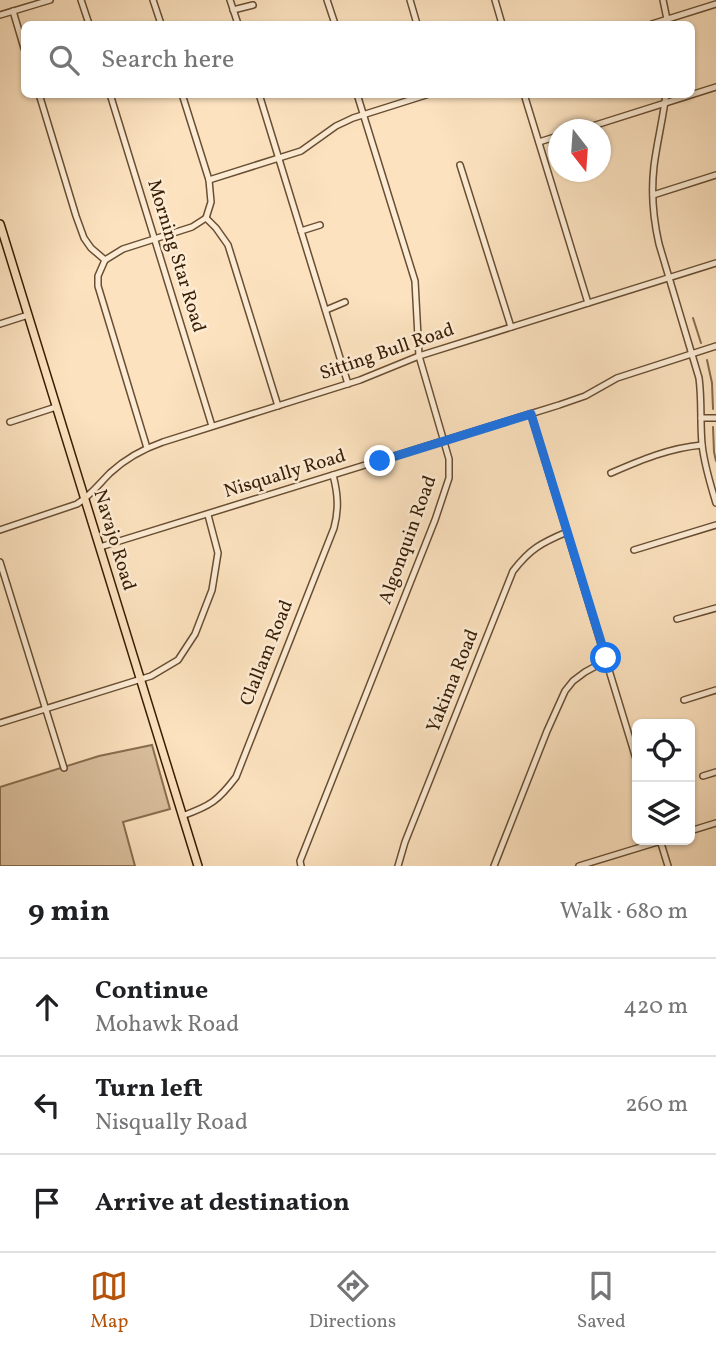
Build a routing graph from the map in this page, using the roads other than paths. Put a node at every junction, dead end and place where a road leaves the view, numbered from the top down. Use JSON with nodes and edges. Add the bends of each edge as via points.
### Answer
{"nodes":[{"id":1,"x":50,"y":0,"type":"edge"},
{"id":2,"x":81,"y":0,"type":"edge"},
{"id":3,"x":153,"y":0,"type":"edge"},
{"id":4,"x":230,"y":0,"type":"edge"},
{"id":5,"x":327,"y":0,"type":"edge"},
{"id":6,"x":410,"y":0,"type":"edge"},
{"id":7,"x":495,"y":0,"type":"edge"},
{"id":8,"x":663,"y":0,"type":"edge"},
{"id":9,"x":253,"y":5,"type":"dead end"},
{"id":10,"x":716,"y":5,"type":"edge"},
{"id":11,"x":233,"y":9,"type":"junction"},
{"id":12,"x":13,"y":11,"type":"junction"},
{"id":13,"x":0,"y":15,"type":"edge"},
{"id":14,"x":88,"y":21,"type":"edge"},
{"id":15,"x":160,"y":21,"type":"edge"},
{"id":16,"x":236,"y":21,"type":"edge"},
{"id":17,"x":334,"y":21,"type":"edge"},
{"id":18,"x":416,"y":21,"type":"edge"},
{"id":19,"x":501,"y":21,"type":"edge"},
{"id":20,"x":668,"y":21,"type":"edge"},
{"id":21,"x":671,"y":21,"type":"edge"},
{"id":22,"x":21,"y":38,"type":"edge"},
{"id":23,"x":716,"y":87,"type":"edge"},
{"id":24,"x":695,"y":94,"type":"edge"},
{"id":25,"x":40,"y":98,"type":"edge"},
{"id":26,"x":111,"y":98,"type":"edge"},
{"id":27,"x":183,"y":98,"type":"edge"},
{"id":28,"x":260,"y":98,"type":"edge"},
{"id":29,"x":358,"y":98,"type":"edge"},
{"id":30,"x":416,"y":98,"type":"edge"},
{"id":31,"x":525,"y":98,"type":"edge"},
{"id":32,"x":666,"y":98,"type":"edge"},
{"id":33,"x":681,"y":98,"type":"edge"},
{"id":34,"x":665,"y":103,"type":"junction"},
{"id":35,"x":363,"y":115,"type":"junction"},
{"id":36,"x":611,"y":120,"type":"edge"},
{"id":37,"x":548,"y":139,"type":"edge"},
{"id":38,"x":539,"y":142,"type":"junction"},
{"id":39,"x":278,"y":159,"type":"junction"},
{"id":40,"x":460,"y":165,"type":"dead end"},
{"id":41,"x":716,"y":175,"type":"edge"},
{"id":42,"x":209,"y":180,"type":"junction"},
{"id":43,"x":653,"y":195,"type":"junction"},
{"id":44,"x":206,"y":218,"type":"junction"},
{"id":45,"x":0,"y":223,"type":"edge"},
{"id":46,"x":320,"y":225,"type":"dead end"},
{"id":47,"x":301,"y":231,"type":"junction"},
{"id":48,"x":154,"y":240,"type":"junction"},
{"id":49,"x":105,"y":260,"type":"junction"},
{"id":50,"x":716,"y":263,"type":"edge"},
{"id":51,"x":669,"y":278,"type":"junction"},
{"id":52,"x":345,"y":303,"type":"dead end"},
{"id":53,"x":588,"y":303,"type":"junction"},
{"id":54,"x":326,"y":310,"type":"junction"},
{"id":55,"x":28,"y":315,"type":"junction"},
{"id":56,"x":0,"y":324,"type":"edge"},
{"id":57,"x":511,"y":327,"type":"junction"},
{"id":58,"x":716,"y":346,"type":"edge"},
{"id":59,"x":693,"y":353,"type":"junction"},
{"id":60,"x":419,"y":356,"type":"junction"},
{"id":61,"x":348,"y":384,"type":"junction"},
{"id":62,"x":278,"y":405,"type":"junction"},
{"id":63,"x":56,"y":407,"type":"junction"},
{"id":64,"x":531,"y":414,"type":"junction"},
{"id":65,"x":701,"y":418,"type":"junction"},
{"id":66,"x":716,"y":418,"type":"edge"},
{"id":67,"x":10,"y":422,"type":"dead end"},
{"id":68,"x":212,"y":426,"type":"junction"},
{"id":69,"x":444,"y":440,"type":"junction"},
{"id":70,"x":702,"y":445,"type":"junction"},
{"id":71,"x":147,"y":448,"type":"junction"},
{"id":72,"x":611,"y":473,"type":"dead end"},
{"id":73,"x":333,"y":475,"type":"junction"},
{"id":74,"x":85,"y":499,"type":"junction"},
{"id":75,"x":716,"y":503,"type":"edge"},
{"id":76,"x":208,"y":514,"type":"junction"},
{"id":77,"x":716,"y":525,"type":"edge"},
{"id":78,"x":0,"y":530,"type":"edge"},
{"id":79,"x":567,"y":532,"type":"junction"},
{"id":80,"x":100,"y":547,"type":"junction"},
{"id":81,"x":634,"y":550,"type":"dead end"},
{"id":82,"x":0,"y":562,"type":"edge"},
{"id":83,"x":716,"y":608,"type":"edge"},
{"id":84,"x":677,"y":619,"type":"dead end"},
{"id":85,"x":607,"y":660,"type":"junction"},
{"id":86,"x":140,"y":679,"type":"junction"},
{"id":87,"x":716,"y":691,"type":"edge"},
{"id":88,"x":684,"y":700,"type":"dead end"},
{"id":89,"x":45,"y":709,"type":"junction"},
{"id":90,"x":0,"y":723,"type":"edge"},
{"id":91,"x":632,"y":745,"type":"edge"},
{"id":92,"x":64,"y":768,"type":"dead end"},
{"id":93,"x":716,"y":772,"type":"edge"},
{"id":94,"x":703,"y":776,"type":"dead end"},
{"id":95,"x":182,"y":816,"type":"junction"},
{"id":96,"x":716,"y":823,"type":"edge"},
{"id":97,"x":695,"y":829,"type":"edge"},
{"id":98,"x":646,"y":845,"type":"edge"},
{"id":99,"x":663,"y":845,"type":"edge"},
{"id":100,"x":198,"y":866,"type":"edge"},
{"id":101,"x":301,"y":866,"type":"edge"},
{"id":102,"x":398,"y":866,"type":"edge"},
{"id":103,"x":495,"y":866,"type":"edge"},
{"id":104,"x":579,"y":866,"type":"edge"},
{"id":105,"x":668,"y":866,"type":"edge"}],
"edges":[{"from":1,"to":12,"type":"street"},
{"from":2,"to":14,"type":"street"},
{"from":3,"to":15,"type":"street"},
{"from":4,"to":11,"type":"street"},
{"from":5,"to":17,"type":"street"},
{"from":6,"to":18,"type":"street"},
{"from":7,"to":19,"type":"street"},
{"from":8,"to":20,"type":"street"},
{"from":9,"to":11,"type":"street"},
{"from":10,"to":21,"type":"street"},
{"from":11,"to":16,"type":"street"},
{"from":12,"to":13,"type":"street"},
{"from":12,"to":22,"type":"street"},
{"from":23,"to":24,"type":"street"},
{"from":25,"to":49,"type":"street","via":[[84,238]]},
{"from":26,"to":48,"type":"street","name":"Morning Star Road"},
{"from":27,"to":42,"type":"street"},
{"from":28,"to":39,"type":"street"},
{"from":29,"to":35,"type":"street","name":"Algonquin Road"},
{"from":30,"to":35,"type":"street"},
{"from":31,"to":38,"type":"street"},
{"from":32,"to":34,"type":"street"},
{"from":33,"to":34,"type":"street"},
{"from":34,"to":36,"type":"street"},
{"from":34,"to":43,"type":"street"},
{"from":35,"to":39,"type":"street"},
{"from":35,"to":60,"type":"street","name":"Algonquin Road","via":[[415,281]]},
{"from":37,"to":38,"type":"street"},
{"from":38,"to":53,"type":"street"},
{"from":39,"to":42,"type":"street"},
{"from":39,"to":47,"type":"street"},
{"from":40,"to":57,"type":"street"},
{"from":41,"to":43,"type":"street"},
{"from":42,"to":44,"type":"street","via":[[211,202]]},
{"from":43,"to":51,"type":"street","via":[[655,224]]},
{"from":44,"to":48,"type":"street"},
{"from":44,"to":62,"type":"street","via":[[228,245]]},
{"from":45,"to":55,"type":"main road","name":"Navajo Road"},
{"from":46,"to":47,"type":"street"},
{"from":47,"to":54,"type":"street"},
{"from":48,"to":49,"type":"street","via":[[122,249]]},
{"from":48,"to":68,"type":"street","name":"Morning Star Road"},
{"from":49,"to":71,"type":"street","via":[[98,286]]},
{"from":50,"to":51,"type":"street","name":"Sitting Bull Road"},
{"from":51,"to":53,"type":"street","name":"Sitting Bull Road"},
{"from":51,"to":59,"type":"street"},
{"from":52,"to":54,"type":"street"},
{"from":53,"to":57,"type":"street","name":"Sitting Bull Road"},
{"from":54,"to":61,"type":"street"},
{"from":55,"to":56,"type":"street"},
{"from":55,"to":63,"type":"main road","name":"Navajo Road"},
{"from":57,"to":60,"type":"street","name":"Sitting Bull Road"},
{"from":58,"to":59,"type":"street","name":"Nisqually Road"},
{"from":59,"to":64,"type":"street","name":"Nisqually Road","via":[[617,377],[585,396]]},
{"from":59,"to":65,"type":"street","via":[[702,396]]},
{"from":60,"to":61,"type":"street","name":"Sitting Bull Road"},
{"from":60,"to":69,"type":"street","name":"Algonquin Road"},
{"from":61,"to":62,"type":"street","name":"Sitting Bull Road"},
{"from":62,"to":68,"type":"street","name":"Sitting Bull Road"},
{"from":63,"to":67,"type":"street"},
{"from":63,"to":74,"type":"main road","name":"Navajo Road"},
{"from":64,"to":69,"type":"street","name":"Nisqually Road"},
{"from":64,"to":79,"type":"street"},
{"from":65,"to":66,"type":"street"},
{"from":65,"to":70,"type":"street"},
{"from":68,"to":71,"type":"street","name":"Sitting Bull Road"},
{"from":69,"to":73,"type":"street","name":"Nisqually Road"},
{"from":69,"to":101,"type":"street","name":"Algonquin Road","via":[[449,478],[436,520]]},
{"from":70,"to":72,"type":"street","via":[[650,456]]},
{"from":70,"to":75,"type":"street"},
{"from":71,"to":74,"type":"street","name":"Sitting Bull Road","via":[[113,470]]},
{"from":73,"to":76,"type":"street","name":"Nisqually Road"},
{"from":73,"to":95,"type":"street","name":"Clallam Road","via":[[338,500],[334,528],[236,776],[206,808]]},
{"from":74,"to":78,"type":"street"},
{"from":74,"to":80,"type":"main road","name":"Navajo Road"},
{"from":76,"to":80,"type":"street","name":"Nisqually Road"},
{"from":76,"to":86,"type":"street","via":[[218,553],[212,590],[195,634],[178,660]]},
{"from":77,"to":81,"type":"street"},
{"from":79,"to":85,"type":"street"},
{"from":79,"to":102,"type":"street","name":"Yakima Road","via":[[533,549],[513,571]]},
{"from":80,"to":86,"type":"main road","name":"Navajo Road"},
{"from":82,"to":89,"type":"street"},
{"from":83,"to":84,"type":"street"},
{"from":85,"to":91,"type":"street"},
{"from":85,"to":103,"type":"street","via":[[565,691]]},
{"from":86,"to":89,"type":"street"},
{"from":86,"to":95,"type":"main road","name":"Navajo Road"},
{"from":87,"to":88,"type":"street"},
{"from":89,"to":90,"type":"street"},
{"from":89,"to":92,"type":"street"},
{"from":93,"to":94,"type":"street"},
{"from":95,"to":100,"type":"main road","name":"Navajo Road"},
{"from":96,"to":97,"type":"street"},
{"from":98,"to":104,"type":"street"},
{"from":99,"to":105,"type":"street"}]}
